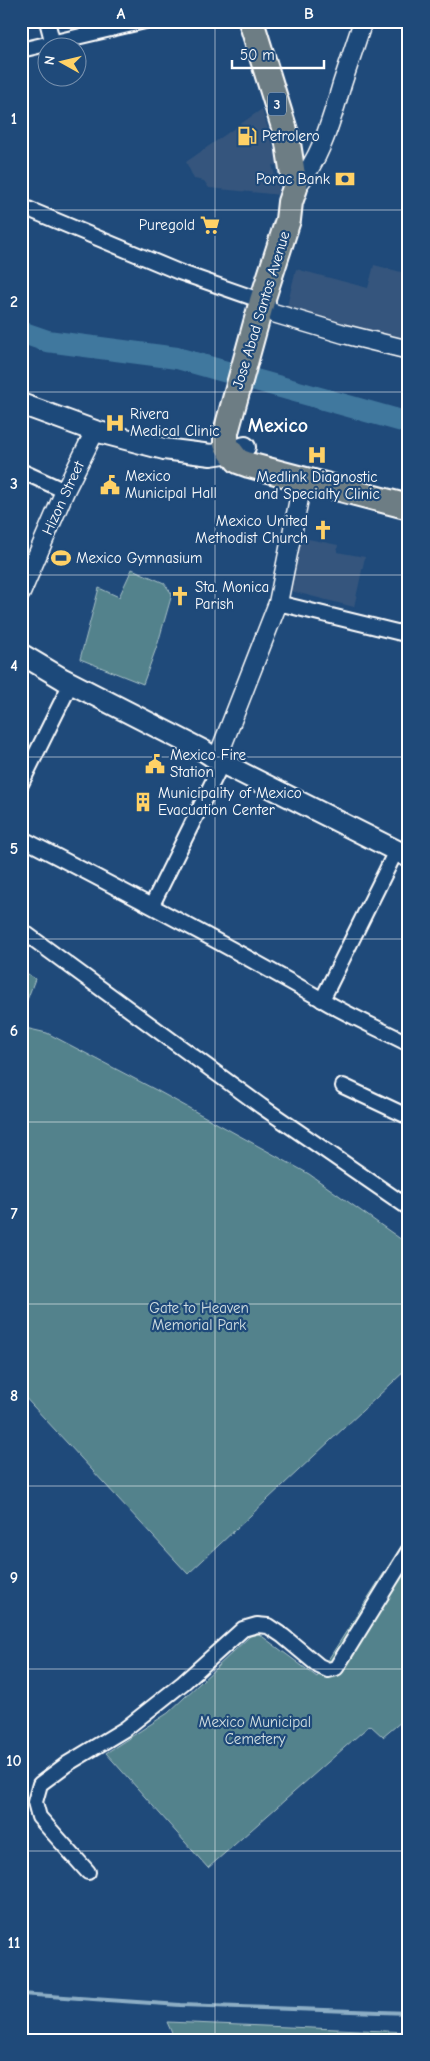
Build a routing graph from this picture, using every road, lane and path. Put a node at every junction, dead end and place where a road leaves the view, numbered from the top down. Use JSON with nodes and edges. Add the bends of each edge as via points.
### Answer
{"nodes":[{"id":1,"x":47,"y":21,"type":"edge"},
{"id":2,"x":251,"y":21,"type":"edge"},
{"id":3,"x":363,"y":21,"type":"edge"},
{"id":4,"x":137,"y":22,"type":"edge"},
{"id":5,"x":51,"y":38,"type":"edge"},
{"id":6,"x":76,"y":38,"type":"edge"},
{"id":7,"x":38,"y":47,"type":"edge"},
{"id":8,"x":21,"y":50,"type":"edge"},
{"id":9,"x":295,"y":188,"type":"junction"},
{"id":10,"x":21,"y":206,"type":"edge"},
{"id":11,"x":268,"y":307,"type":"junction"},
{"id":12,"x":409,"y":350,"type":"edge"},
{"id":13,"x":21,"y":404,"type":"edge"},
{"id":14,"x":95,"y":431,"type":"junction"},
{"id":15,"x":238,"y":450,"type":"junction"},
{"id":16,"x":21,"y":471,"type":"edge"},
{"id":17,"x":303,"y":479,"type":"junction"},
{"id":18,"x":65,"y":491,"type":"junction"},
{"id":19,"x":409,"y":495,"type":"edge"},
{"id":20,"x":409,"y":507,"type":"edge"},
{"id":21,"x":21,"y":593,"type":"edge"},
{"id":22,"x":278,"y":603,"type":"junction"},
{"id":23,"x":409,"y":635,"type":"edge"},
{"id":24,"x":21,"y":654,"type":"edge"},
{"id":25,"x":71,"y":683,"type":"junction"},
{"id":26,"x":219,"y":761,"type":"junction"},
{"id":27,"x":21,"y":784,"type":"edge"},
{"id":28,"x":21,"y":838,"type":"edge"},
{"id":29,"x":402,"y":854,"type":"edge"},
{"id":30,"x":152,"y":906,"type":"junction"},
{"id":31,"x":21,"y":930,"type":"edge"},
{"id":32,"x":322,"y":1000,"type":"junction"},
{"id":33,"x":409,"y":1044,"type":"edge"},
{"id":34,"x":343,"y":1086,"type":"dead end"},
{"id":35,"x":409,"y":1117,"type":"edge"},
{"id":36,"x":409,"y":1208,"type":"edge"},
{"id":37,"x":409,"y":1550,"type":"edge"},
{"id":38,"x":88,"y":1872,"type":"dead end"}],
"edges":[{"from":1,"to":5,"type":"street"},
{"from":2,"to":9,"type":"highway","name":"Jose Abad Santos Avenue","number":"3","via":[[287,137]]},
{"from":3,"to":9,"type":"street","via":[[315,160]]},
{"from":4,"to":6,"type":"street"},
{"from":7,"to":8,"type":"street"},
{"from":9,"to":11,"type":"highway","name":"Jose Abad Santos Avenue","number":"3"},
{"from":10,"to":11,"type":"street"},
{"from":11,"to":12,"type":"street","via":[[344,334]]},
{"from":11,"to":15,"type":"highway","name":"Jose Abad Santos Avenue","number":"3","via":[[237,410],[226,432],[226,444]]},
{"from":13,"to":14,"type":"main road"},
{"from":14,"to":15,"type":"main road","via":[[164,449],[211,455]]},
{"from":14,"to":18,"type":"street","name":"Hizon Street"},
{"from":15,"to":17,"type":"highway","via":[[238,461]]},
{"from":15,"to":19,"type":"highway"},
{"from":16,"to":18,"type":"street"},
{"from":17,"to":20,"type":"highway"},
{"from":17,"to":22,"type":"street"},
{"from":18,"to":21,"type":"street","name":"Hizon Street"},
{"from":22,"to":23,"type":"street"},
{"from":22,"to":26,"type":"street"},
{"from":24,"to":25,"type":"main road"},
{"from":25,"to":26,"type":"main road"},
{"from":25,"to":27,"type":"street"},
{"from":26,"to":29,"type":"main road"},
{"from":26,"to":30,"type":"street"},
{"from":28,"to":30,"type":"street"},
{"from":29,"to":32,"type":"street"},
{"from":30,"to":32,"type":"street"},
{"from":31,"to":36,"type":"street","via":[[261,1106]]},
{"from":32,"to":33,"type":"street"},
{"from":34,"to":35,"type":"street"},
{"from":37,"to":38,"type":"street","via":[[336,1668],[328,1670],[319,1666],[268,1626],[244,1629],[125,1729],[40,1784],[35,1802],[39,1817]]}]}
